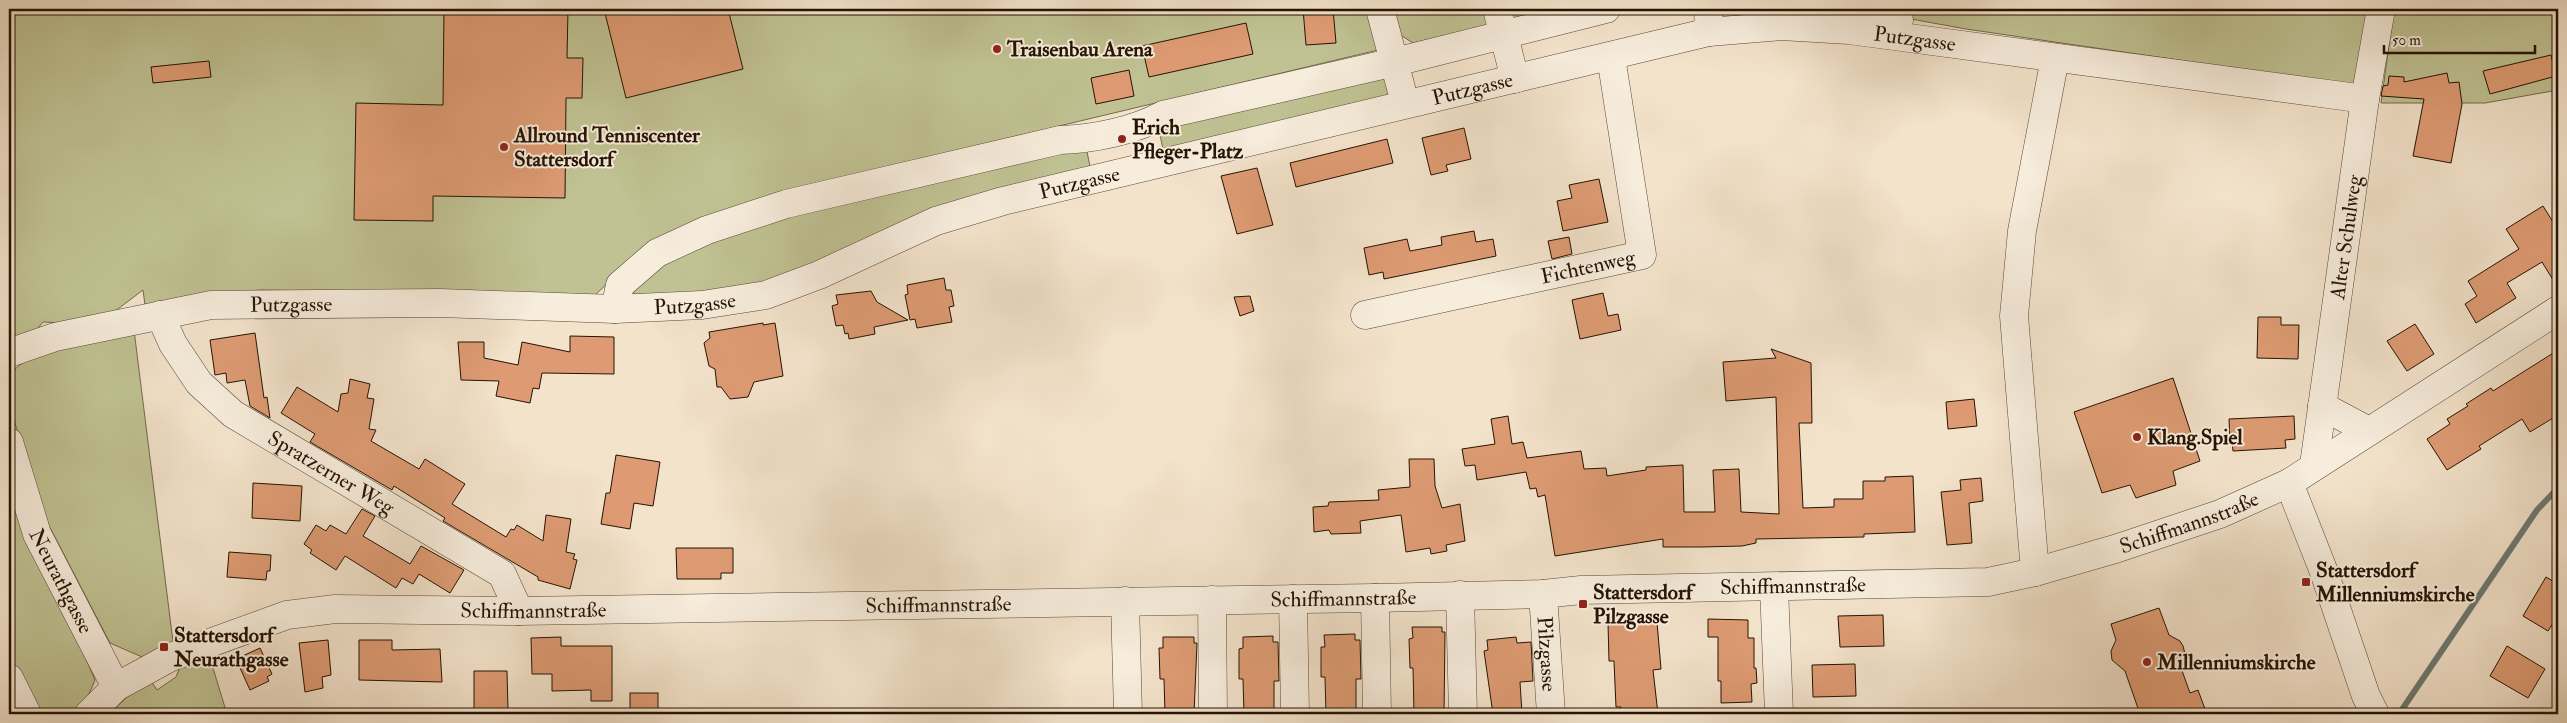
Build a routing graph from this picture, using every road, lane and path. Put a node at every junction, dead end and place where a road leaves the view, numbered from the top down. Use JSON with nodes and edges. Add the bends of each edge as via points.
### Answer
{"nodes":[{"id":1,"x":1380,"y":9,"type":"edge"},
{"id":2,"x":1606,"y":9,"type":"edge"},
{"id":3,"x":1843,"y":9,"type":"edge"},
{"id":4,"x":2381,"y":9,"type":"edge"},
{"id":5,"x":1709,"y":20,"type":"edge"},
{"id":6,"x":1500,"y":21,"type":"edge"},
{"id":7,"x":1905,"y":22,"type":"edge"},
{"id":8,"x":1611,"y":57,"type":"junction"},
{"id":9,"x":2055,"y":58,"type":"junction"},
{"id":10,"x":1394,"y":62,"type":"junction"},
{"id":11,"x":1515,"y":79,"type":"junction"},
{"id":12,"x":2365,"y":99,"type":"junction"},
{"id":13,"x":1405,"y":103,"type":"junction"},
{"id":14,"x":1146,"y":114,"type":"junction"},
{"id":15,"x":1158,"y":163,"type":"junction"},
{"id":16,"x":615,"y":309,"type":"junction"},
{"id":17,"x":2558,"y":310,"type":"edge"},
{"id":18,"x":160,"y":315,"type":"junction"},
{"id":19,"x":1365,"y":315,"type":"dead end"},
{"id":20,"x":9,"y":353,"type":"edge"},
{"id":21,"x":2322,"y":406,"type":"junction"},
{"id":22,"x":2369,"y":430,"type":"junction"},
{"id":23,"x":9,"y":442,"type":"edge"},
{"id":24,"x":2314,"y":465,"type":"junction"},
{"id":25,"x":2289,"y":483,"type":"junction"},
{"id":26,"x":2035,"y":572,"type":"junction"},
{"id":27,"x":1774,"y":587,"type":"junction"},
{"id":28,"x":1543,"y":594,"type":"junction"},
{"id":29,"x":1460,"y":595,"type":"junction"},
{"id":30,"x":1375,"y":598,"type":"junction"},
{"id":31,"x":1293,"y":599,"type":"junction"},
{"id":32,"x":1212,"y":600,"type":"junction"},
{"id":33,"x":1125,"y":601,"type":"junction"},
{"id":34,"x":519,"y":610,"type":"junction"},
{"id":35,"x":9,"y":678,"type":"edge"},
{"id":36,"x":116,"y":687,"type":"junction"},
{"id":37,"x":2365,"y":707,"type":"edge"},
{"id":38,"x":27,"y":714,"type":"edge"},
{"id":39,"x":89,"y":714,"type":"edge"},
{"id":40,"x":1128,"y":714,"type":"edge"},
{"id":41,"x":1213,"y":714,"type":"edge"},
{"id":42,"x":1295,"y":714,"type":"edge"},
{"id":43,"x":1377,"y":714,"type":"edge"},
{"id":44,"x":1463,"y":714,"type":"edge"},
{"id":45,"x":1551,"y":714,"type":"edge"},
{"id":46,"x":1779,"y":714,"type":"edge"}],
"edges":[{"from":1,"to":10,"type":"street"},
{"from":2,"to":6,"type":"street"},
{"from":3,"to":7,"type":"street"},
{"from":4,"to":12,"type":"street","name":"Alter Schulweg"},
{"from":5,"to":7,"type":"street","name":"Putzgasse","via":[[1849,30]]},
{"from":5,"to":8,"type":"street","name":"Putzgasse"},
{"from":6,"to":10,"type":"street"},
{"from":6,"to":11,"type":"street"},
{"from":7,"to":9,"type":"street","name":"Putzgasse"},
{"from":8,"to":11,"type":"street","name":"Putzgasse"},
{"from":8,"to":19,"type":"street","name":"Fichtenweg","via":[[1642,255]]},
{"from":9,"to":12,"type":"street","name":"Putzgasse"},
{"from":9,"to":26,"type":"street","via":[[2022,231],[2014,316]]},
{"from":10,"to":13,"type":"street"},
{"from":10,"to":14,"type":"street","via":[[1163,115]]},
{"from":11,"to":13,"type":"street","name":"Putzgasse"},
{"from":12,"to":21,"type":"street","name":"Alter Schulweg"},
{"from":13,"to":15,"type":"street","name":"Putzgasse"},
{"from":14,"to":15,"type":"street"},
{"from":14,"to":16,"type":"street","via":[[1080,140],[1060,140],[786,204],[706,230],[658,253],[620,285]]},
{"from":15,"to":16,"type":"street","name":"Putzgasse","via":[[936,221],[819,275],[766,295],[702,305]]},
{"from":16,"to":18,"type":"street","name":"Putzgasse","via":[[440,303],[211,305]]},
{"from":17,"to":22,"type":"street","name":"Schiffmannstraße"},
{"from":18,"to":20,"type":"street","name":"Putzgasse","via":[[55,336]]},
{"from":18,"to":34,"type":"street","name":"Spratzerner Weg","via":[[173,344],[199,383],[233,414],[502,574]]},
{"from":21,"to":22,"type":"street"},
{"from":21,"to":24,"type":"street","name":"Alter Schulweg"},
{"from":22,"to":24,"type":"street","name":"Schiffmannstraße"},
{"from":23,"to":36,"type":"street","name":"Neurathgasse","via":[[37,534]]},
{"from":24,"to":25,"type":"street","name":"Schiffmannstraße"},
{"from":25,"to":26,"type":"street","name":"Schiffmannstraße","via":[[2220,514]]},
{"from":25,"to":37,"type":"street","via":[[2324,572]]},
{"from":26,"to":27,"type":"street","name":"Schiffmannstraße","via":[[1988,582]]},
{"from":27,"to":28,"type":"street","name":"Schiffmannstraße","via":[[1581,590]]},
{"from":27,"to":46,"type":"street"},
{"from":28,"to":29,"type":"street","name":"Schiffmannstraße"},
{"from":28,"to":45,"type":"street","name":"Pilzgasse"},
{"from":29,"to":30,"type":"street","name":"Schiffmannstraße"},
{"from":29,"to":44,"type":"street"},
{"from":30,"to":31,"type":"street","name":"Schiffmannstraße"},
{"from":30,"to":43,"type":"street"},
{"from":31,"to":32,"type":"street","name":"Schiffmannstraße"},
{"from":31,"to":42,"type":"street"},
{"from":32,"to":33,"type":"street","name":"Schiffmannstraße"},
{"from":32,"to":41,"type":"street"},
{"from":33,"to":34,"type":"street","name":"Schiffmannstraße"},
{"from":33,"to":40,"type":"street"},
{"from":34,"to":36,"type":"street","name":"Schiffmannstraße","via":[[334,609],[287,615],[171,657]]},
{"from":35,"to":38,"type":"street"},
{"from":36,"to":39,"type":"street","name":"Schiffmannstraße"}]}
